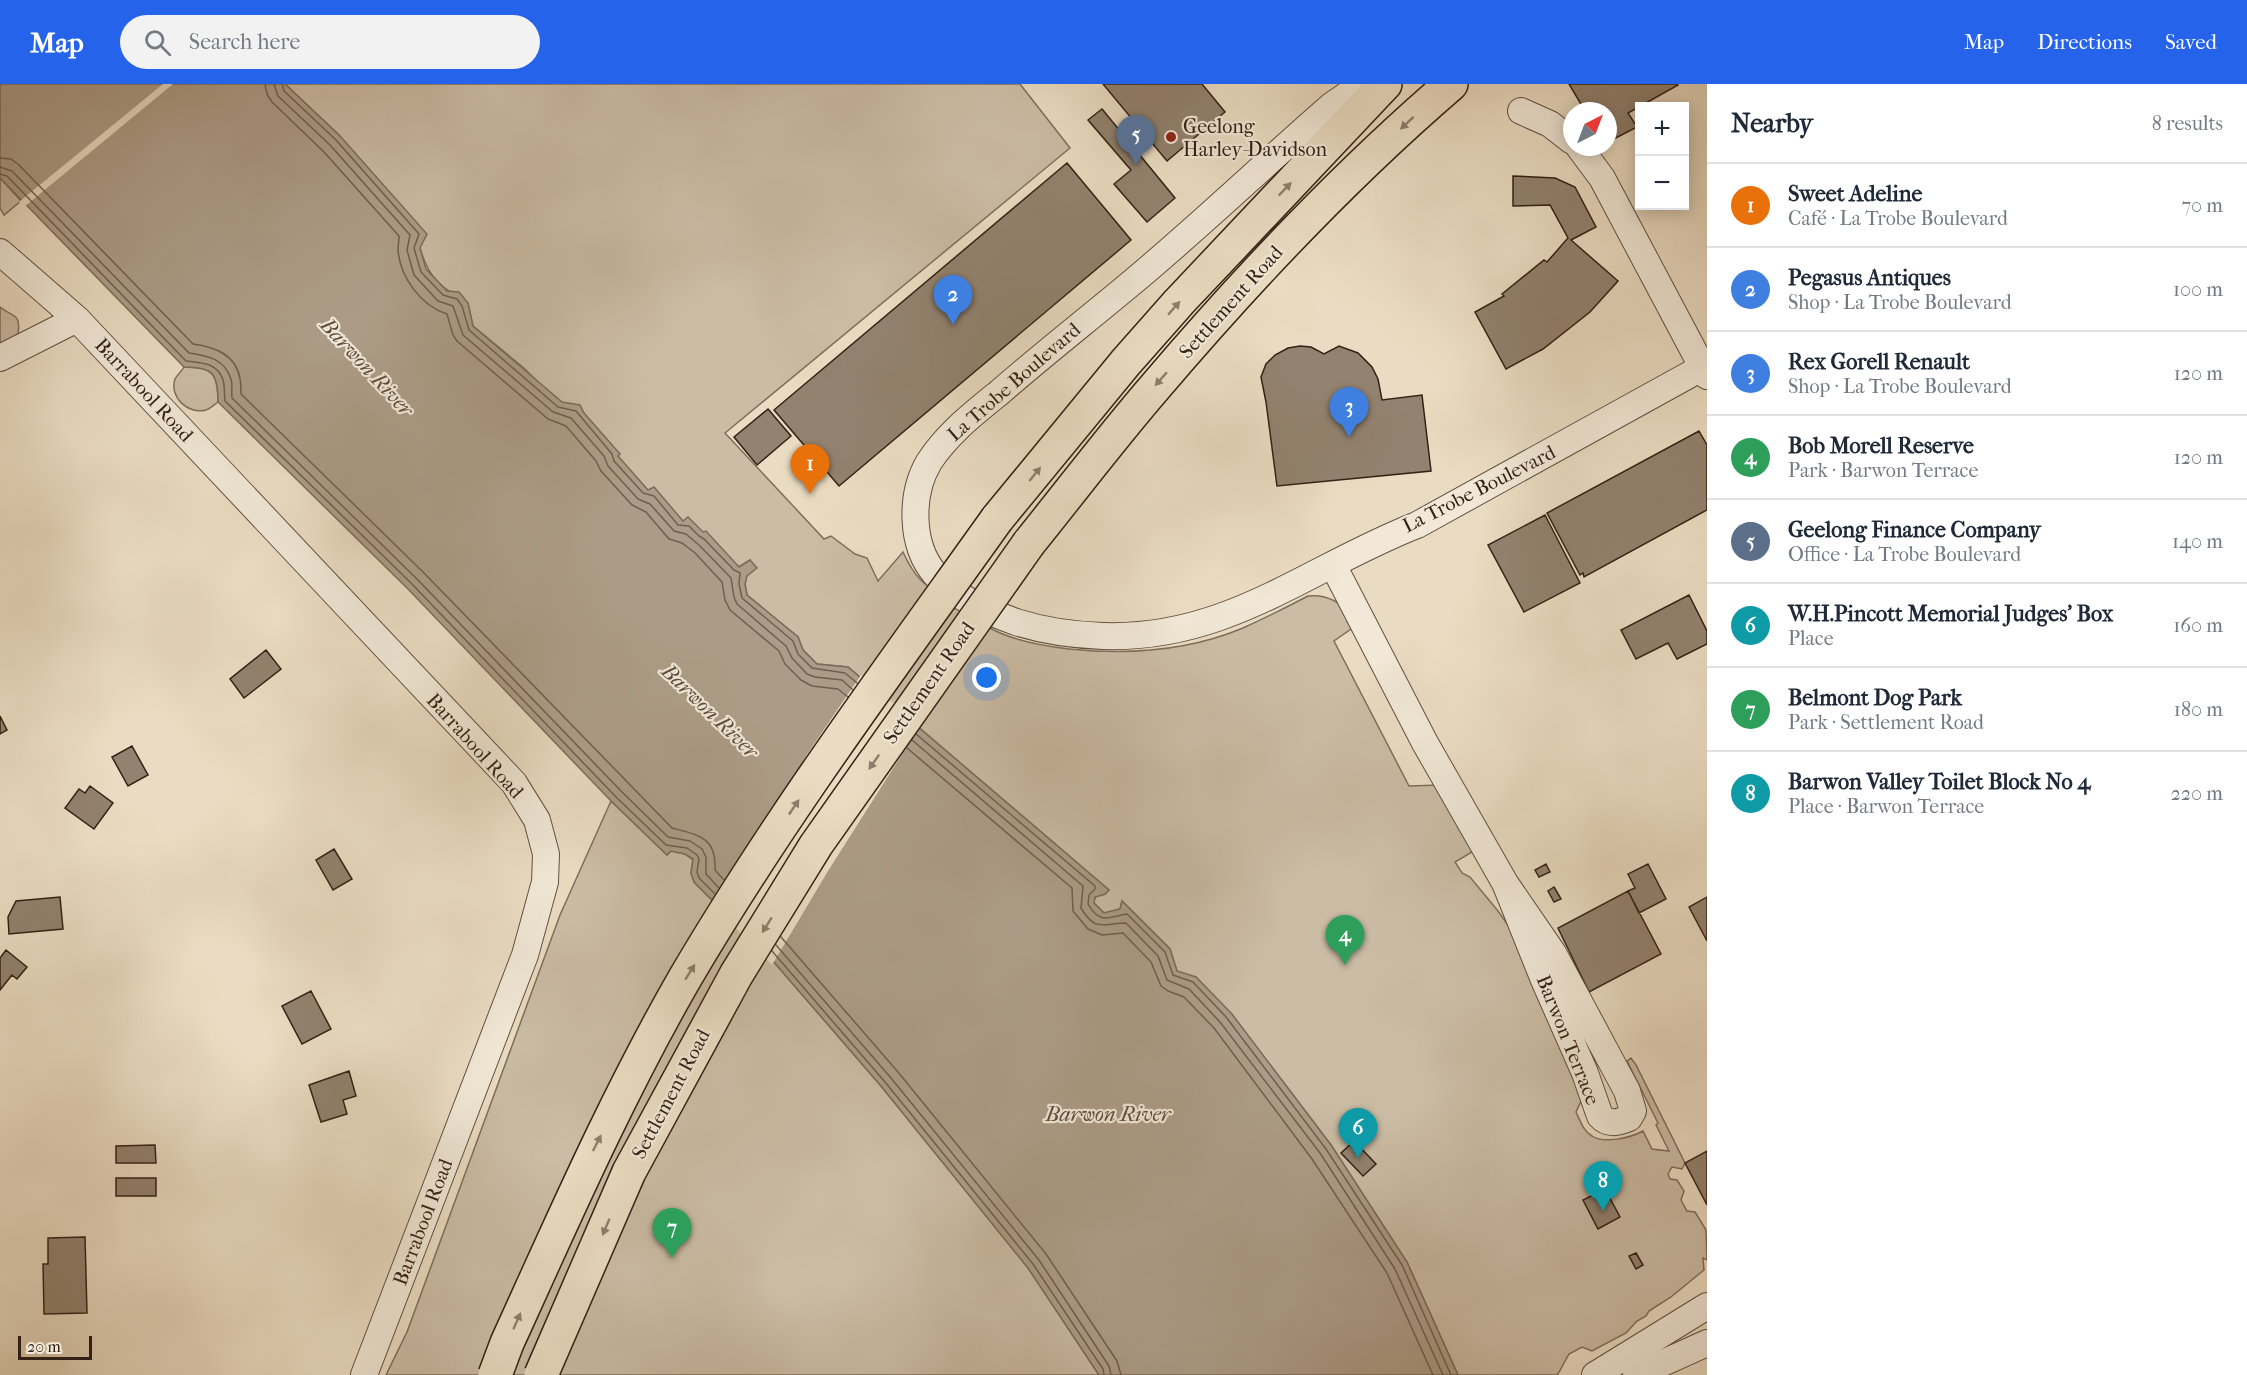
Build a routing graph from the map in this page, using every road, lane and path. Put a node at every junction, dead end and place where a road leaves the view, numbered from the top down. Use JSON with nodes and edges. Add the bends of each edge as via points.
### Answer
{"nodes":[{"id":1,"x":1383,"y":84,"type":"edge"},
{"id":2,"x":1451,"y":84,"type":"edge"},
{"id":3,"x":1521,"y":111,"type":"dead end"},
{"id":4,"x":1563,"y":134,"type":"edge"},
{"id":5,"x":1587,"y":156,"type":"edge"},
{"id":6,"x":0,"y":252,"type":"edge"},
{"id":7,"x":77,"y":319,"type":"junction"},
{"id":8,"x":0,"y":358,"type":"edge"},
{"id":9,"x":1705,"y":369,"type":"edge"},
{"id":10,"x":1333,"y":564,"type":"junction"},
{"id":11,"x":1505,"y":882,"type":"junction"},
{"id":12,"x":1707,"y":1306,"type":"edge"},
{"id":13,"x":1707,"y":1323,"type":"edge"},
{"id":14,"x":1700,"y":1350,"type":"edge"},
{"id":15,"x":1634,"y":1363,"type":"edge"},
{"id":16,"x":364,"y":1375,"type":"edge"},
{"id":17,"x":495,"y":1375,"type":"edge"},
{"id":18,"x":541,"y":1375,"type":"edge"},
{"id":19,"x":1595,"y":1375,"type":"edge"}],
"edges":[{"from":1,"to":10,"type":"street","name":"La Trobe Boulevard","via":[[1354,90],[1331,106],[1180,243],[962,424],[927,465],[916,502],[918,538],[932,570],[943,583],[996,614],[1070,634],[1132,636],[1197,626],[1247,608]]},
{"from":17,"to":1,"type":"highway","name":"Settlement Road","one_way":true,"bridge":true,"via":[[594,1150],[685,979],[782,824],[857,714],[997,519],[1126,362]]},
{"from":2,"to":18,"type":"highway","name":"Settlement Road","one_way":true,"bridge":true,"via":[[1357,170],[1255,275],[1154,388],[1029,543],[816,845],[736,975],[629,1172]]},
{"from":3,"to":4,"type":"street"},
{"from":5,"to":9,"type":"street"},
{"from":6,"to":7,"type":"street","name":"Barrabool Road"},
{"from":7,"to":8,"type":"street"},
{"from":7,"to":16,"type":"street","name":"Barrabool Road","via":[[513,783],[537,820],[546,854],[544,882],[525,955]]},
{"from":9,"to":10,"type":"street","name":"La Trobe Boulevard","via":[[1417,525]]},
{"from":10,"to":11,"type":"street","name":"Barwon Terrace","via":[[1425,743]]},
{"from":11,"to":11,"type":"street","name":"Barwon Terrace","via":[[1553,953],[1627,1091],[1633,1111],[1629,1118],[1612,1122],[1600,1116]]},
{"from":12,"to":15,"type":"street"},
{"from":13,"to":15,"type":"street"},
{"from":14,"to":15,"type":"street"},
{"from":15,"to":19,"type":"street"}]}
